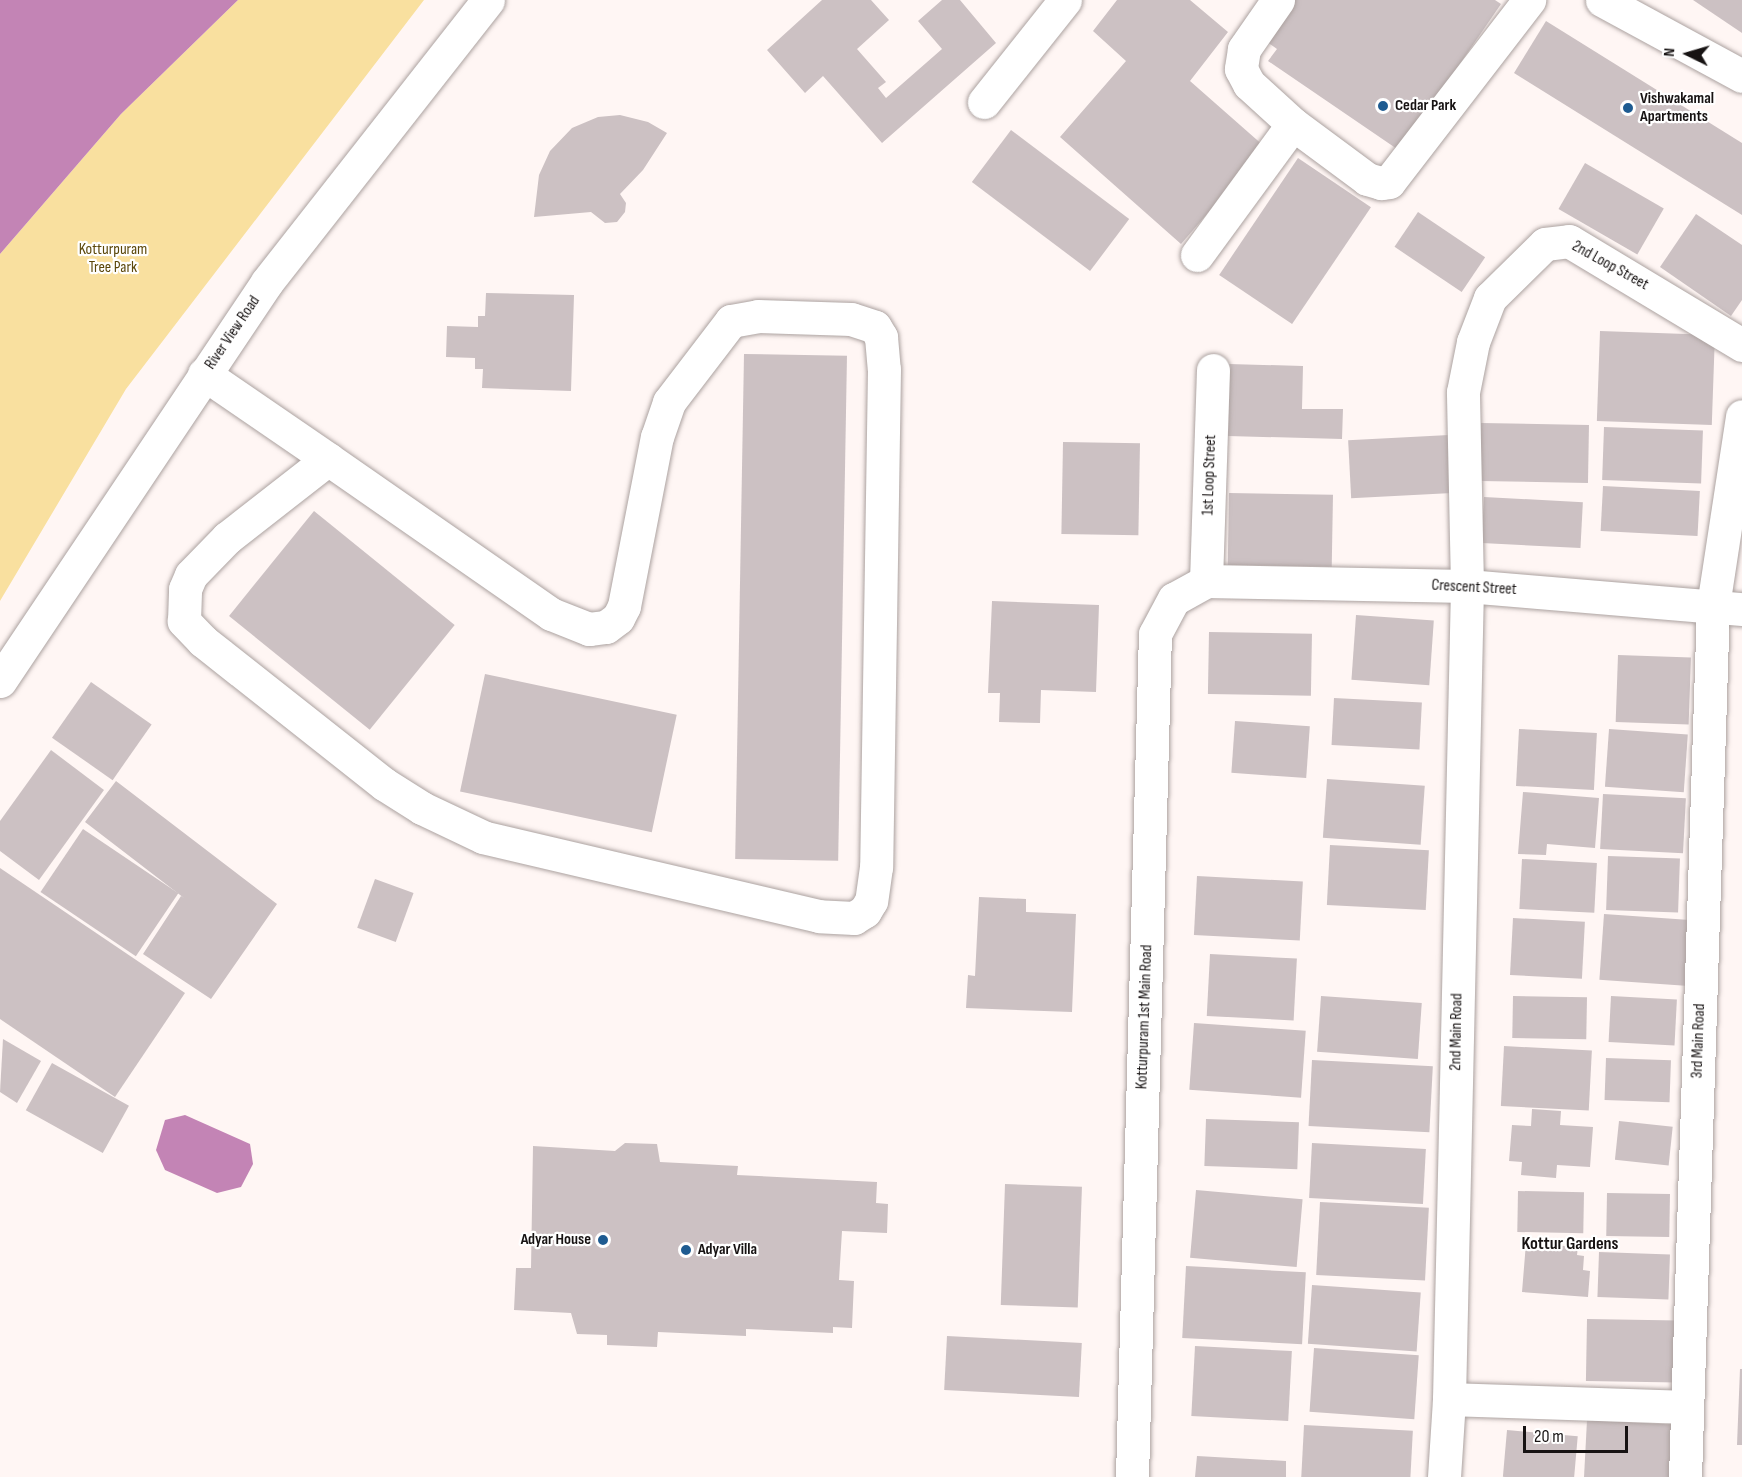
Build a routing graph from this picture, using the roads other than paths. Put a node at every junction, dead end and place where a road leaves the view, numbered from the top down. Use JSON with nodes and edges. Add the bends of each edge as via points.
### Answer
{"nodes":[{"id":1,"x":488,"y":0,"type":"edge"},
{"id":2,"x":1065,"y":0,"type":"edge"},
{"id":3,"x":1278,"y":0,"type":"edge"},
{"id":4,"x":1529,"y":0,"type":"edge"},
{"id":5,"x":1602,"y":0,"type":"edge"},
{"id":6,"x":1741,"y":73,"type":"edge"},
{"id":7,"x":984,"y":102,"type":"dead end"},
{"id":8,"x":1293,"y":124,"type":"junction"},
{"id":9,"x":1197,"y":255,"type":"dead end"},
{"id":10,"x":1742,"y":345,"type":"edge"},
{"id":11,"x":1213,"y":370,"type":"dead end"},
{"id":12,"x":204,"y":374,"type":"junction"},
{"id":13,"x":1742,"y":416,"type":"edge"},
{"id":14,"x":328,"y":459,"type":"junction"},
{"id":15,"x":1206,"y":581,"type":"junction"},
{"id":16,"x":1467,"y":586,"type":"junction"},
{"id":17,"x":1728,"y":607,"type":"edge"},
{"id":18,"x":0,"y":681,"type":"edge"},
{"id":19,"x":1449,"y":1399,"type":"junction"},
{"id":20,"x":1687,"y":1407,"type":"junction"},
{"id":21,"x":1132,"y":1477,"type":"edge"},
{"id":22,"x":1444,"y":1477,"type":"edge"},
{"id":23,"x":1685,"y":1477,"type":"edge"}],
"edges":[{"from":1,"to":12,"type":"street","name":"River View Road","via":[[267,282]]},
{"from":2,"to":7,"type":"street"},
{"from":3,"to":8,"type":"street","via":[[1244,48],[1240,69],[1249,84]]},
{"from":4,"to":8,"type":"street","via":[[1389,182],[1373,182]]},
{"from":5,"to":6,"type":"street"},
{"from":8,"to":9,"type":"street"},
{"from":10,"to":16,"type":"street","name":"2nd Loop Street","via":[[1569,241],[1545,244],[1524,262],[1490,298],[1473,342],[1462,392]]},
{"from":11,"to":15,"type":"street","name":"1st Loop Street"},
{"from":12,"to":14,"type":"street"},
{"from":12,"to":18,"type":"street","name":"River View Road"},
{"from":13,"to":17,"type":"street","name":"3rd Main Road"},
{"from":14,"to":14,"type":"street","via":[[227,538],[191,575],[184,589],[183,621],[203,641],[384,784],[422,808],[483,837],[819,916],[848,919],[865,911],[871,901],[876,867],[884,369],[881,338],[874,327],[851,319],[758,316],[731,321],[669,402],[657,437],[624,606],[618,618],[606,627],[589,628],[551,614]]},
{"from":15,"to":16,"type":"street","name":"Crescent Street"},
{"from":15,"to":21,"type":"street","name":"Kotturpuram 1st Main Road","via":[[1174,599],[1155,634]]},
{"from":16,"to":17,"type":"street","name":"Crescent Street"},
{"from":16,"to":19,"type":"street","name":"2nd Main Road"},
{"from":17,"to":20,"type":"street","name":"3rd Main Road"},
{"from":19,"to":20,"type":"street"},
{"from":19,"to":22,"type":"street","name":"2nd Main Road"},
{"from":20,"to":23,"type":"street","name":"3rd Main Road"}]}
